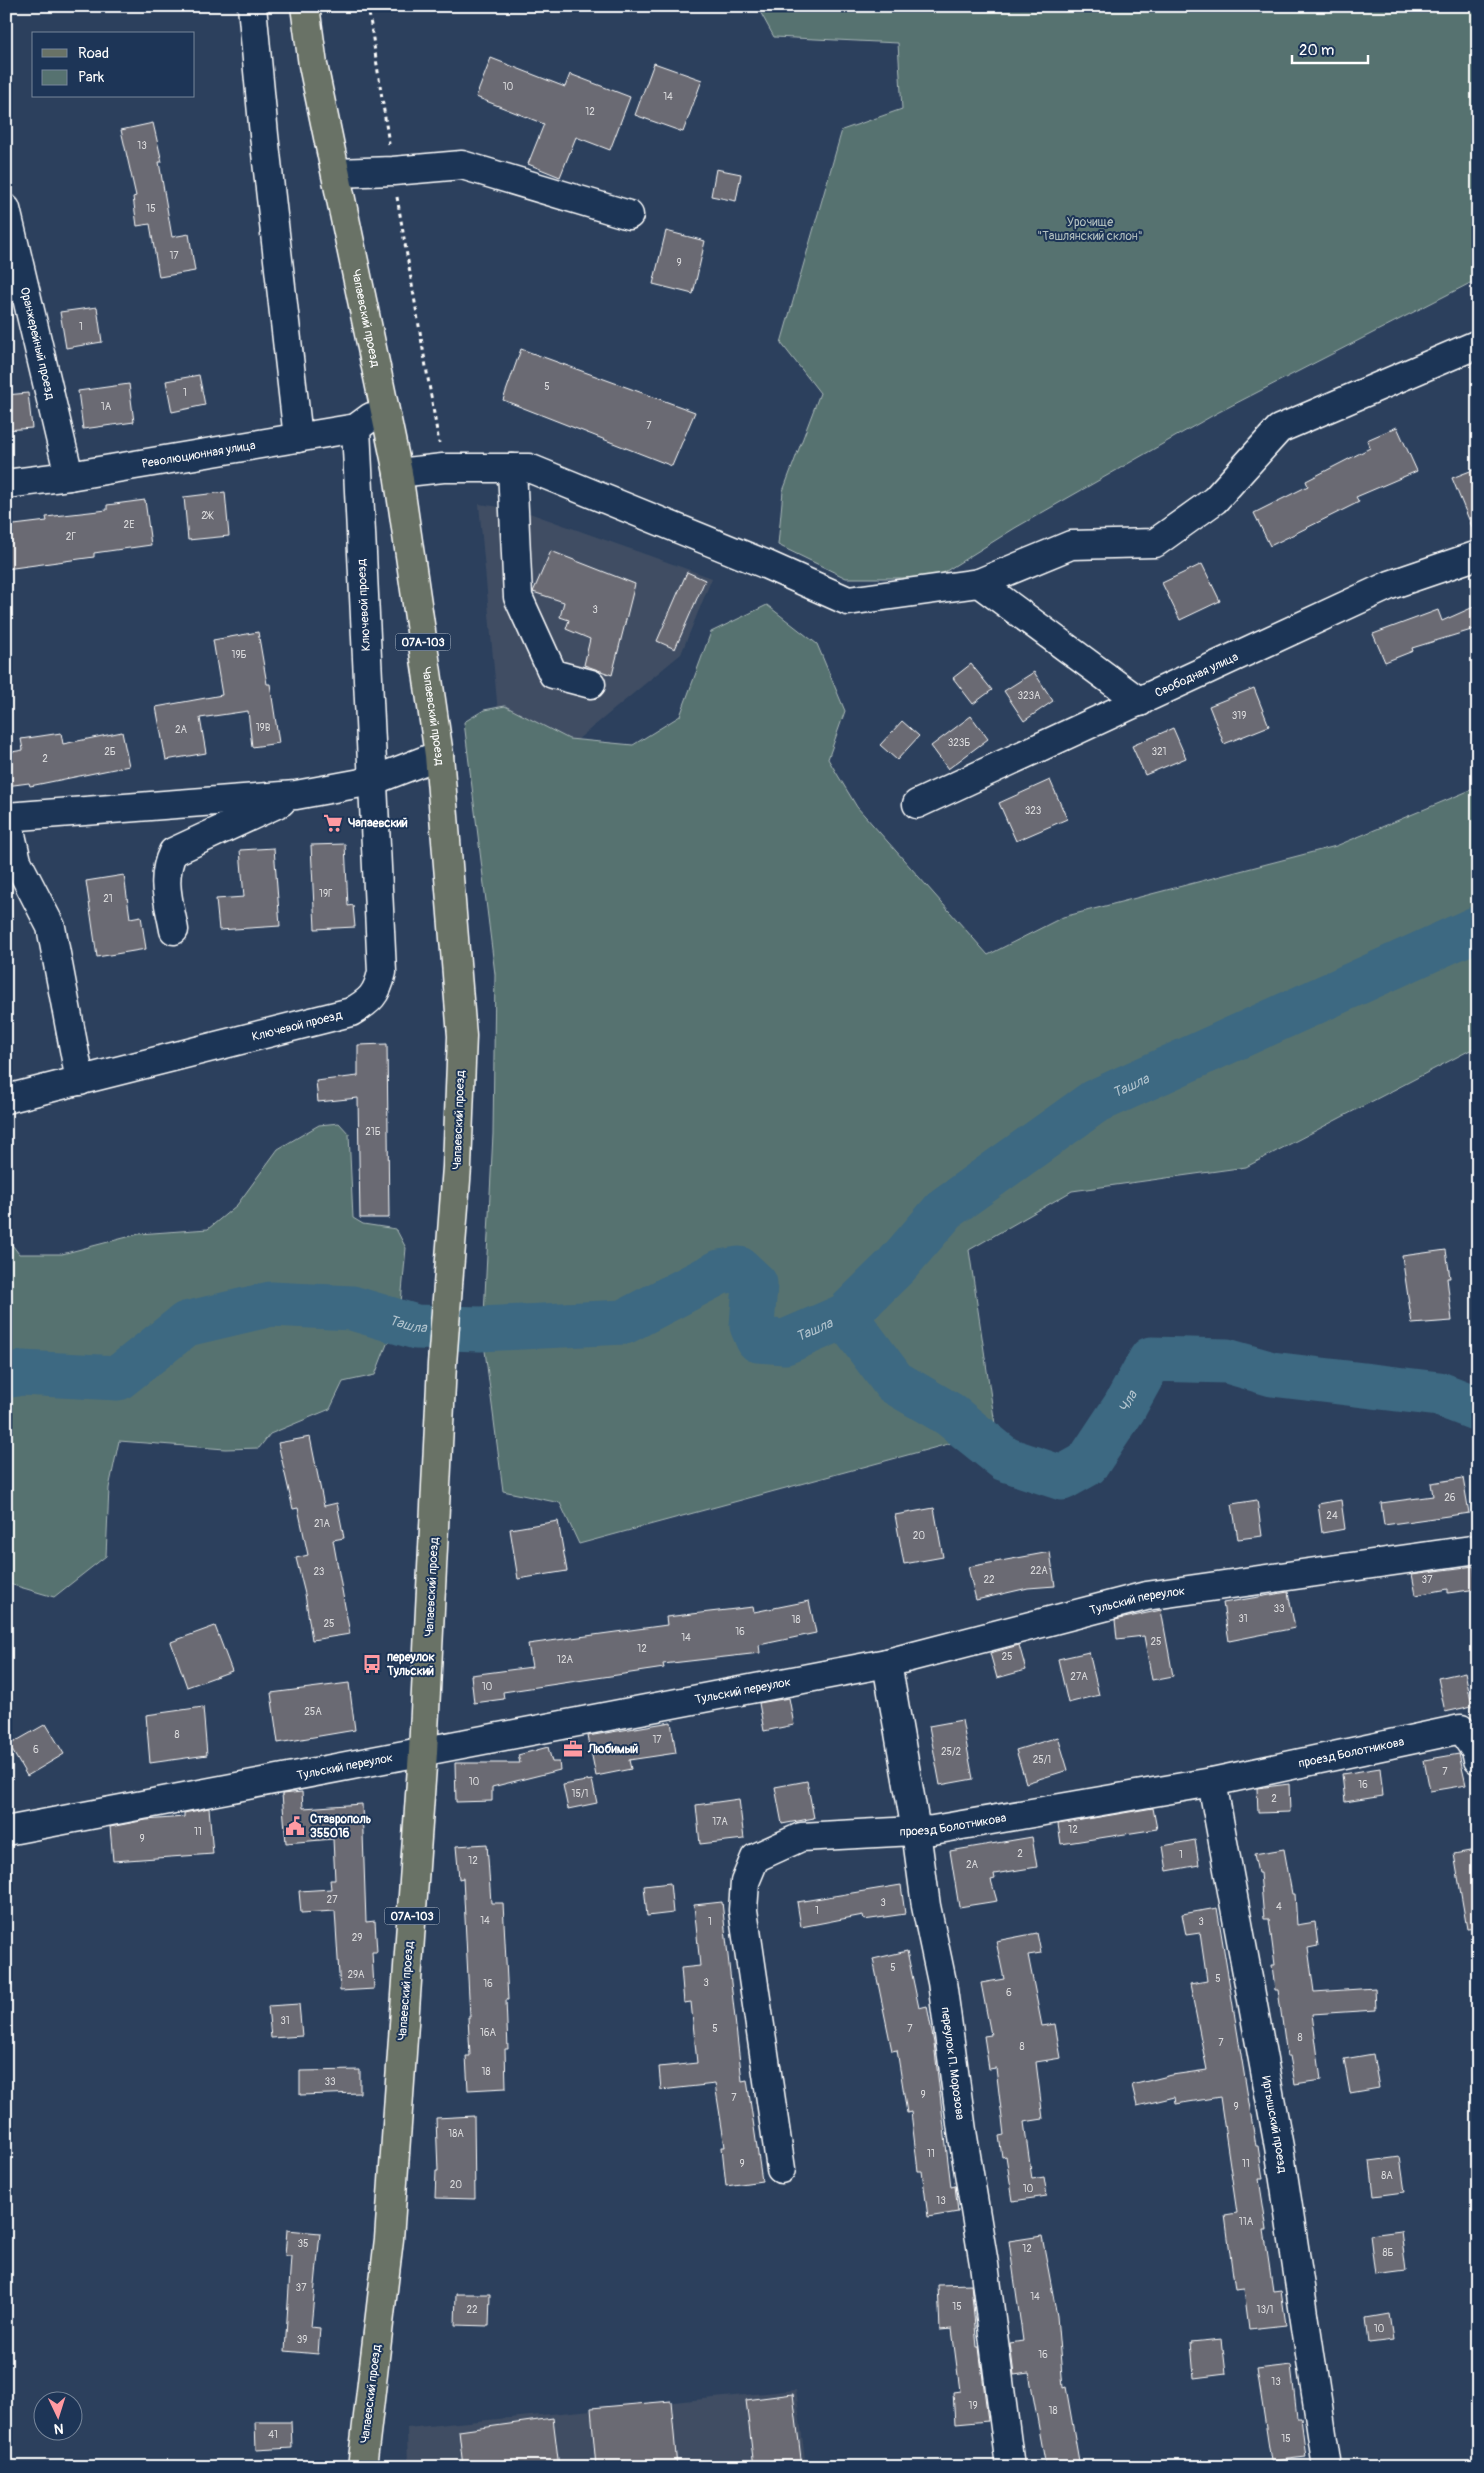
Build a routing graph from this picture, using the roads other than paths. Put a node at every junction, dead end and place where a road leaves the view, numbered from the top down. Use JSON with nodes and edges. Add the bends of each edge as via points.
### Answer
{"nodes":[{"id":1,"x":252,"y":6,"type":"edge"},
{"id":2,"x":305,"y":6,"type":"edge"},
{"id":3,"x":336,"y":173,"type":"junction"},
{"id":4,"x":6,"y":209,"type":"edge"},
{"id":5,"x":629,"y":214,"type":"dead end"},
{"id":6,"x":1478,"y":344,"type":"edge"},
{"id":7,"x":384,"y":406,"type":"junction"},
{"id":8,"x":356,"y":428,"type":"junction"},
{"id":9,"x":298,"y":438,"type":"junction"},
{"id":10,"x":512,"y":468,"type":"junction"},
{"id":11,"x":398,"y":473,"type":"junction"},
{"id":12,"x":69,"y":476,"type":"junction"},
{"id":13,"x":6,"y":484,"type":"edge"},
{"id":14,"x":1478,"y":555,"type":"edge"},
{"id":15,"x":979,"y":582,"type":"junction"},
{"id":16,"x":591,"y":684,"type":"dead end"},
{"id":17,"x":1140,"y":702,"type":"junction"},
{"id":18,"x":440,"y":755,"type":"junction"},
{"id":19,"x":372,"y":781,"type":"junction"},
{"id":20,"x":296,"y":794,"type":"junction"},
{"id":21,"x":917,"y":804,"type":"dead end"},
{"id":22,"x":6,"y":817,"type":"edge"},
{"id":23,"x":174,"y":930,"type":"dead end"},
{"id":24,"x":80,"y":1081,"type":"junction"},
{"id":25,"x":6,"y":1099,"type":"edge"},
{"id":26,"x":1478,"y":1549,"type":"edge"},
{"id":27,"x":887,"y":1663,"type":"junction"},
{"id":28,"x":423,"y":1752,"type":"junction"},
{"id":29,"x":1478,"y":1760,"type":"edge"},
{"id":30,"x":1212,"y":1782,"type":"junction"},
{"id":31,"x":6,"y":1831,"type":"edge"},
{"id":32,"x":916,"y":1832,"type":"junction"},
{"id":33,"x":781,"y":2169,"type":"dead end"},
{"id":34,"x":362,"y":2467,"type":"edge"},
{"id":35,"x":1010,"y":2467,"type":"edge"},
{"id":36,"x":1327,"y":2467,"type":"edge"}],
"edges":[{"from":1,"to":9,"type":"street"},
{"from":2,"to":3,"type":"main road","name":"Чапаевский проезд","number":"07А-103","via":[[313,65]]},
{"from":3,"to":5,"type":"street","via":[[462,165]]},
{"from":3,"to":7,"type":"main road","name":"Чапаевский проезд","number":"07А-103"},
{"from":4,"to":12,"type":"street","name":"Оранжерейный проезд"},
{"from":6,"to":15,"type":"street","via":[[1279,429],[1215,500],[1155,543],[1071,545]]},
{"from":7,"to":8,"type":"street","name":"Революционная улица"},
{"from":7,"to":11,"type":"main road","name":"Чапаевский проезд","number":"07А-103"},
{"from":8,"to":9,"type":"street","name":"Революционная улица"},
{"from":8,"to":19,"type":"street","name":"Ключевой проезд"},
{"from":9,"to":12,"type":"street","name":"Революционная улица"},
{"from":10,"to":11,"type":"street","via":[[443,468]]},
{"from":10,"to":15,"type":"street","via":[[529,468],[848,601]]},
{"from":10,"to":16,"type":"street","via":[[518,597],[553,674]]},
{"from":11,"to":18,"type":"main road","name":"Чапаевский проезд","number":"07А-103"},
{"from":12,"to":13,"type":"street","name":"Революционная улица"},
{"from":14,"to":17,"type":"street","name":"Свободная улица","via":[[1390,585]]},
{"from":15,"to":17,"type":"street"},
{"from":17,"to":21,"type":"street","name":"Свободная улица"},
{"from":18,"to":19,"type":"street"},
{"from":18,"to":28,"type":"main road","name":"Чапаевский проезд","number":"07А-103","via":[[462,1036],[458,1167],[442,1364]]},
{"from":19,"to":20,"type":"street"},
{"from":19,"to":24,"type":"street","name":"Ключевой проезд","via":[[382,972],[378,987],[368,1002],[351,1012]]},
{"from":20,"to":22,"type":"street"},
{"from":20,"to":23,"type":"street","via":[[173,852],[165,879]]},
{"from":22,"to":24,"type":"street","via":[[17,861],[50,927]]},
{"from":24,"to":25,"type":"street","name":"Ключевой проезд"},
{"from":26,"to":27,"type":"street","name":"Тульский переулок","via":[[1146,1596]]},
{"from":27,"to":28,"type":"street","name":"Тульский переулок"},
{"from":27,"to":32,"type":"street","name":"переулок П. Морозова"},
{"from":28,"to":31,"type":"street","name":"Тульский переулок"},
{"from":28,"to":34,"type":"main road","name":"Чапаевский проезд","number":"07А-103","via":[[388,2239]]},
{"from":29,"to":30,"type":"street","name":"проезд Болотникова","via":[[1476,1751],[1461,1729]]},
{"from":30,"to":32,"type":"street","name":"проезд Болотникова"},
{"from":30,"to":36,"type":"street","name":"Иртышский проезд","via":[[1279,2147]]},
{"from":32,"to":33,"type":"street","name":"проезд Болотникова","via":[[801,1837],[755,1858],[745,1882],[744,1910]]},
{"from":32,"to":35,"type":"street","name":"переулок П. Морозова","via":[[984,2264]]}]}
